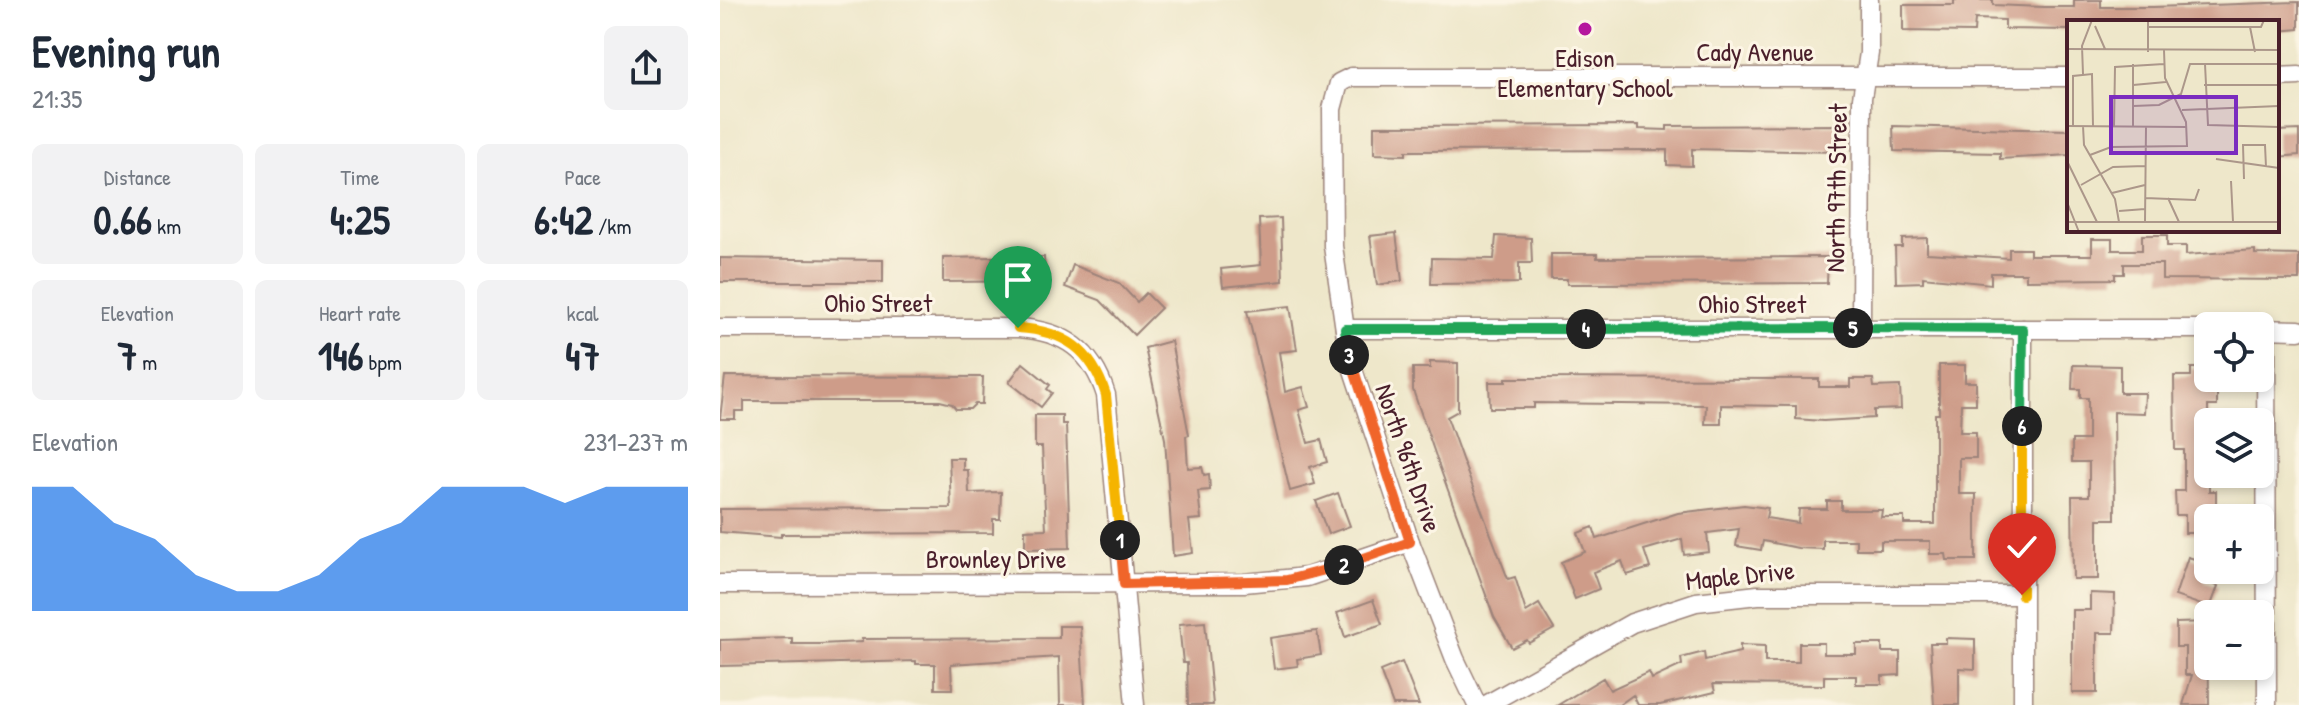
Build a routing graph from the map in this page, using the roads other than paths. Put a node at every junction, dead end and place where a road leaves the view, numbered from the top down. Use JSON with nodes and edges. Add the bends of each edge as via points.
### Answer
{"nodes":[{"id":1,"x":1869,"y":0,"type":"edge"},
{"id":2,"x":1865,"y":76,"type":"junction"},
{"id":3,"x":2299,"y":76,"type":"edge"},
{"id":4,"x":2067,"y":77,"type":"edge"},
{"id":5,"x":2279,"y":77,"type":"edge"},
{"id":6,"x":1345,"y":79,"type":"joint"},
{"id":7,"x":720,"y":328,"type":"edge"},
{"id":8,"x":1861,"y":328,"type":"junction"},
{"id":9,"x":1345,"y":329,"type":"junction"},
{"id":10,"x":2023,"y":329,"type":"junction"},
{"id":11,"x":2194,"y":329,"type":"edge"},
{"id":12,"x":2274,"y":329,"type":"edge"},
{"id":13,"x":2299,"y":330,"type":"edge"},
{"id":14,"x":2264,"y":392,"type":"edge"},
{"id":15,"x":1410,"y":542,"type":"junction"},
{"id":16,"x":720,"y":584,"type":"edge"},
{"id":17,"x":1124,"y":584,"type":"junction"},
{"id":18,"x":2022,"y":595,"type":"junction"},
{"id":19,"x":1135,"y":705,"type":"edge"},
{"id":20,"x":1477,"y":705,"type":"edge"},
{"id":21,"x":1486,"y":705,"type":"edge"},
{"id":22,"x":2023,"y":705,"type":"edge"},
{"id":23,"x":2267,"y":705,"type":"edge"}],
"edges":[{"from":1,"to":2,"type":"street","name":"North 97th Street"},
{"from":2,"to":4,"type":"street","name":"Cady Avenue"},
{"from":2,"to":6,"type":"street","name":"Cady Avenue"},
{"from":2,"to":8,"type":"street","name":"North 97th Street"},
{"from":3,"to":5,"type":"street"},
{"from":6,"to":9,"type":"street","name":"North 96th Drive","via":[[1334,93],[1332,109],[1333,246]]},
{"from":7,"to":17,"type":"street","name":"Ohio Street","via":[[1036,329],[1070,340],[1093,363],[1106,395]]},
{"from":8,"to":9,"type":"street","name":"Ohio Street"},
{"from":8,"to":10,"type":"street","name":"Ohio Street"},
{"from":9,"to":15,"type":"street","name":"North 96th Drive","via":[[1357,390]]},
{"from":10,"to":11,"type":"street","name":"Ohio Street"},
{"from":10,"to":18,"type":"street"},
{"from":12,"to":13,"type":"street"},
{"from":14,"to":23,"type":"street"},
{"from":15,"to":17,"type":"street","name":"Brownley Drive","via":[[1287,580]]},
{"from":15,"to":20,"type":"street","name":"North 96th Drive"},
{"from":16,"to":17,"type":"street","name":"Brownley Drive"},
{"from":17,"to":19,"type":"street"},
{"from":18,"to":21,"type":"street","name":"Maple Drive","via":[[1758,595],[1696,602],[1632,623]]},
{"from":18,"to":22,"type":"street"}]}
